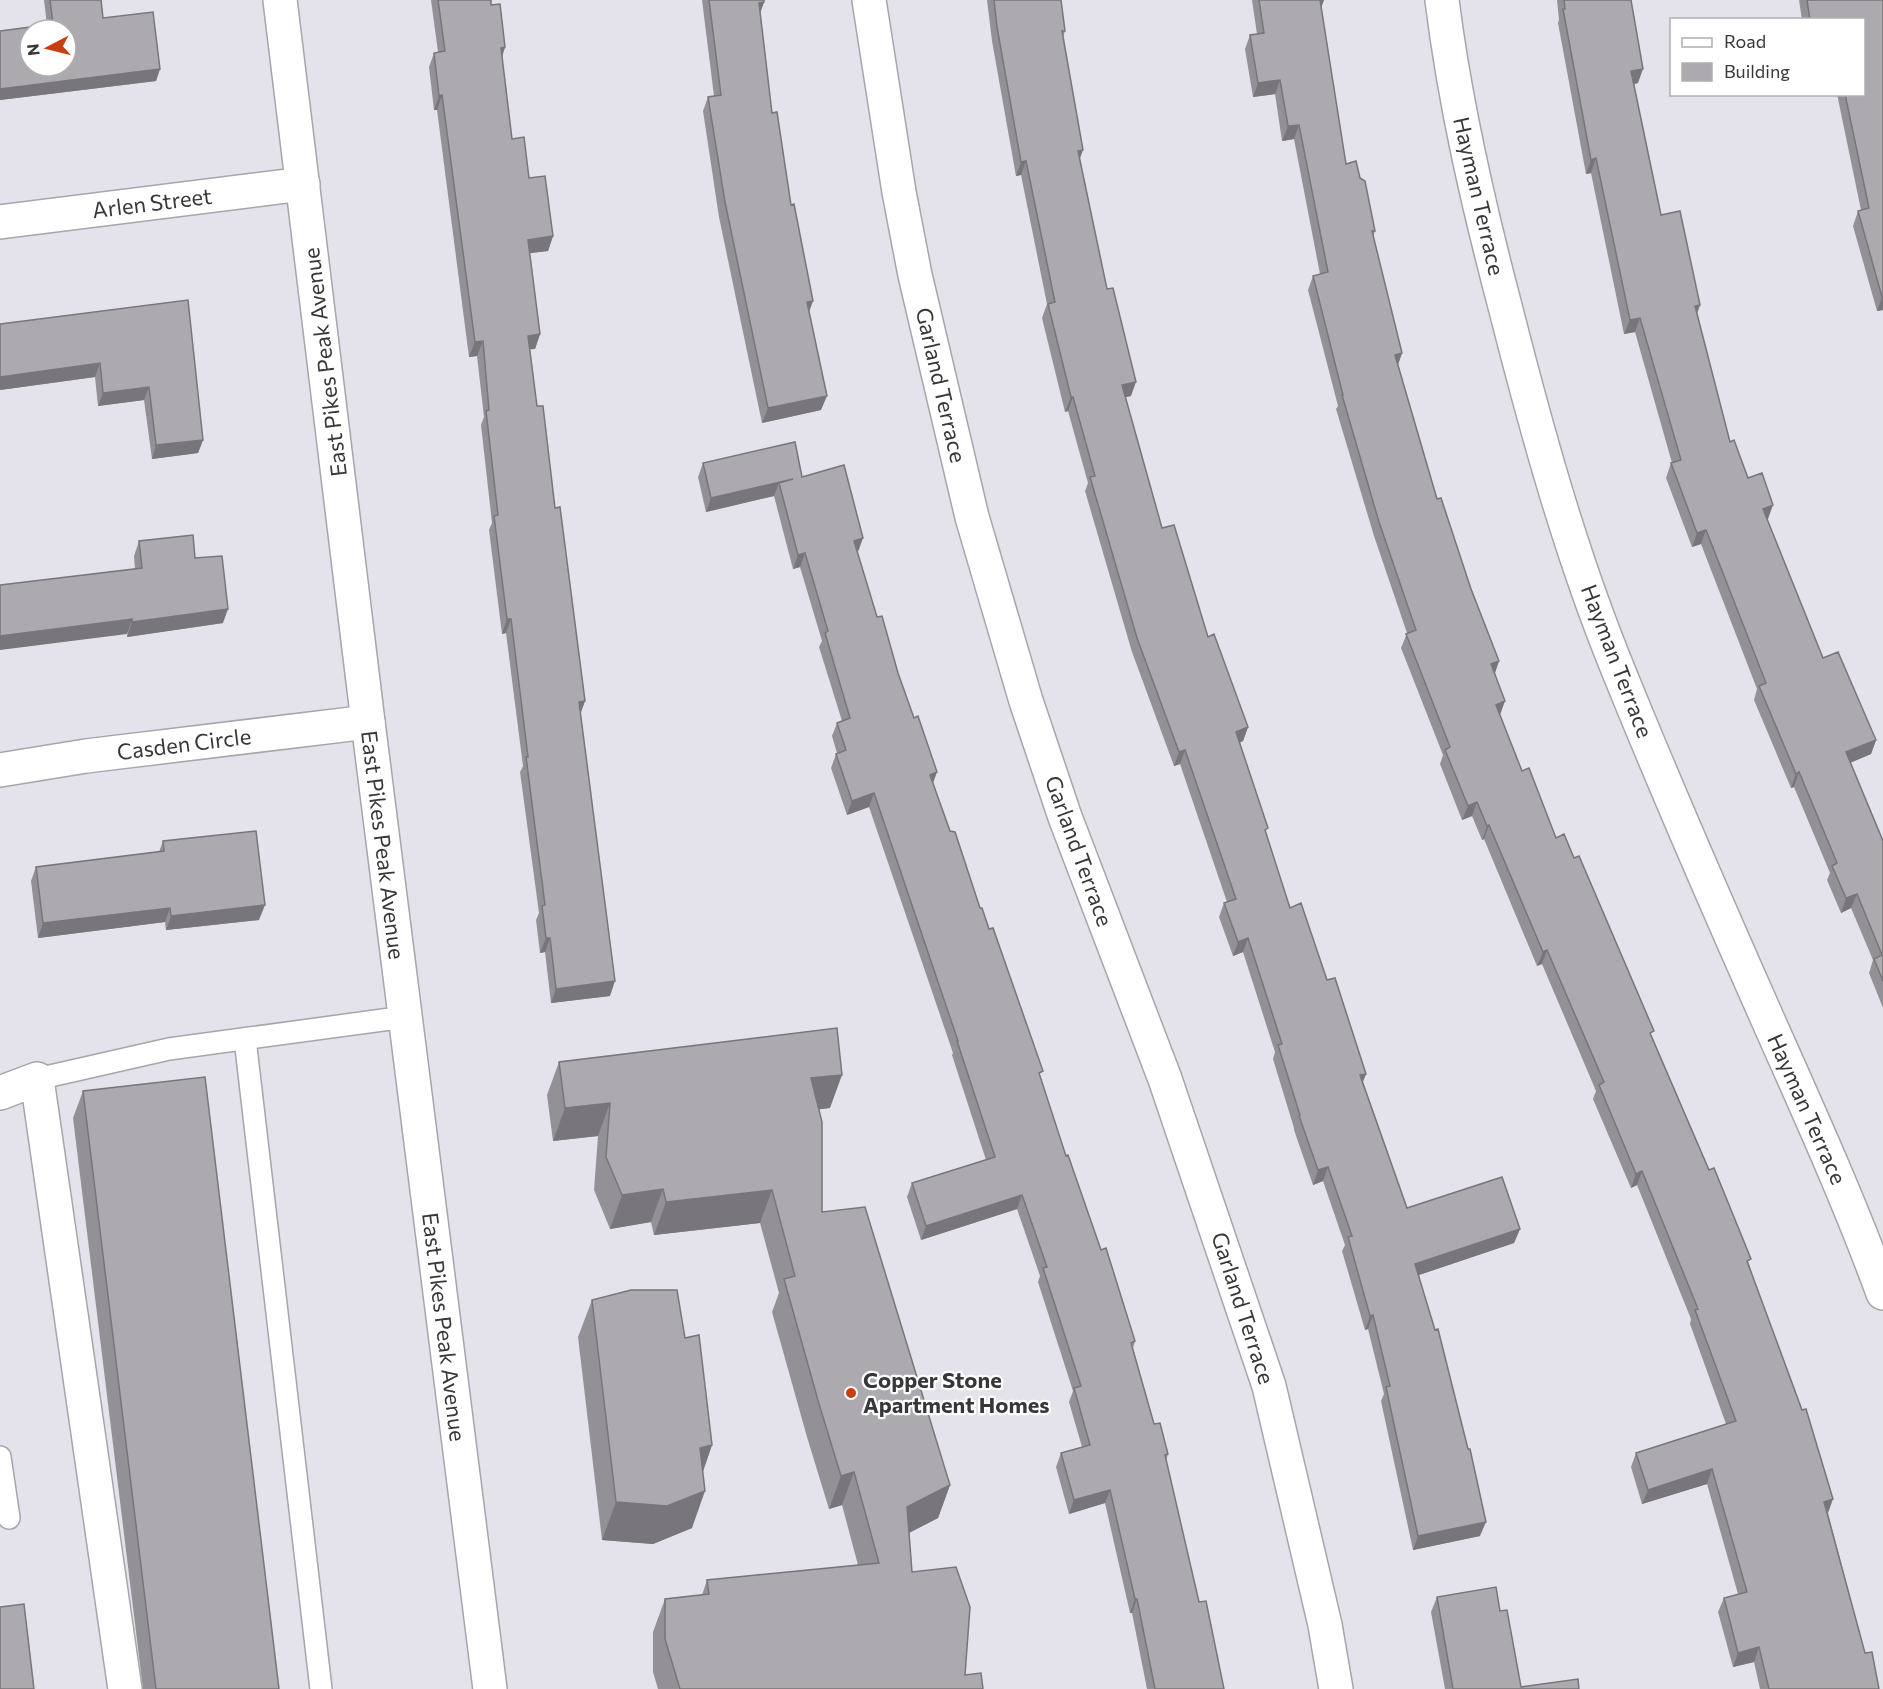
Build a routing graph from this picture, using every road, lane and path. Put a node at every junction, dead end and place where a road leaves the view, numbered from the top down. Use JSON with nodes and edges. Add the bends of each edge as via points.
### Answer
{"nodes":[{"id":1,"x":280,"y":0,"type":"edge"},
{"id":2,"x":869,"y":0,"type":"edge"},
{"id":3,"x":1442,"y":0,"type":"edge"},
{"id":4,"x":303,"y":184,"type":"junction"},
{"id":5,"x":0,"y":222,"type":"edge"},
{"id":6,"x":368,"y":722,"type":"junction"},
{"id":7,"x":0,"y":770,"type":"edge"},
{"id":8,"x":405,"y":1017,"type":"junction"},
{"id":9,"x":245,"y":1039,"type":"junction"},
{"id":10,"x":37,"y":1079,"type":"junction"},
{"id":11,"x":0,"y":1093,"type":"edge"},
{"id":12,"x":1883,"y":1293,"type":"edge"},
{"id":13,"x":0,"y":1457,"type":"edge"},
{"id":14,"x":9,"y":1518,"type":"dead end"},
{"id":15,"x":125,"y":1689,"type":"edge"},
{"id":16,"x":321,"y":1689,"type":"edge"},
{"id":17,"x":490,"y":1689,"type":"edge"},
{"id":18,"x":1336,"y":1689,"type":"edge"}],
"edges":[{"from":1,"to":4,"type":"street","name":"East Pikes Peak Avenue"},
{"from":2,"to":18,"type":"street","name":"Garland Terrace","via":[[915,275],[972,517],[1047,765],[1165,1079],[1269,1386],[1325,1625]]},
{"from":3,"to":12,"type":"street","name":"Hayman Terrace","via":[[1469,164],[1531,407],[1584,579],[1618,670],[1832,1164]]},
{"from":4,"to":5,"type":"street","name":"Arlen Street"},
{"from":4,"to":6,"type":"street","name":"East Pikes Peak Avenue"},
{"from":6,"to":7,"type":"street","name":"Casden Circle"},
{"from":6,"to":8,"type":"street","name":"East Pikes Peak Avenue"},
{"from":8,"to":9,"type":"lane"},
{"from":8,"to":17,"type":"street","name":"East Pikes Peak Avenue"},
{"from":9,"to":10,"type":"lane","via":[[169,1049]]},
{"from":9,"to":16,"type":"lane"},
{"from":10,"to":11,"type":"street"},
{"from":10,"to":15,"type":"street"},
{"from":13,"to":14,"type":"lane"}]}
